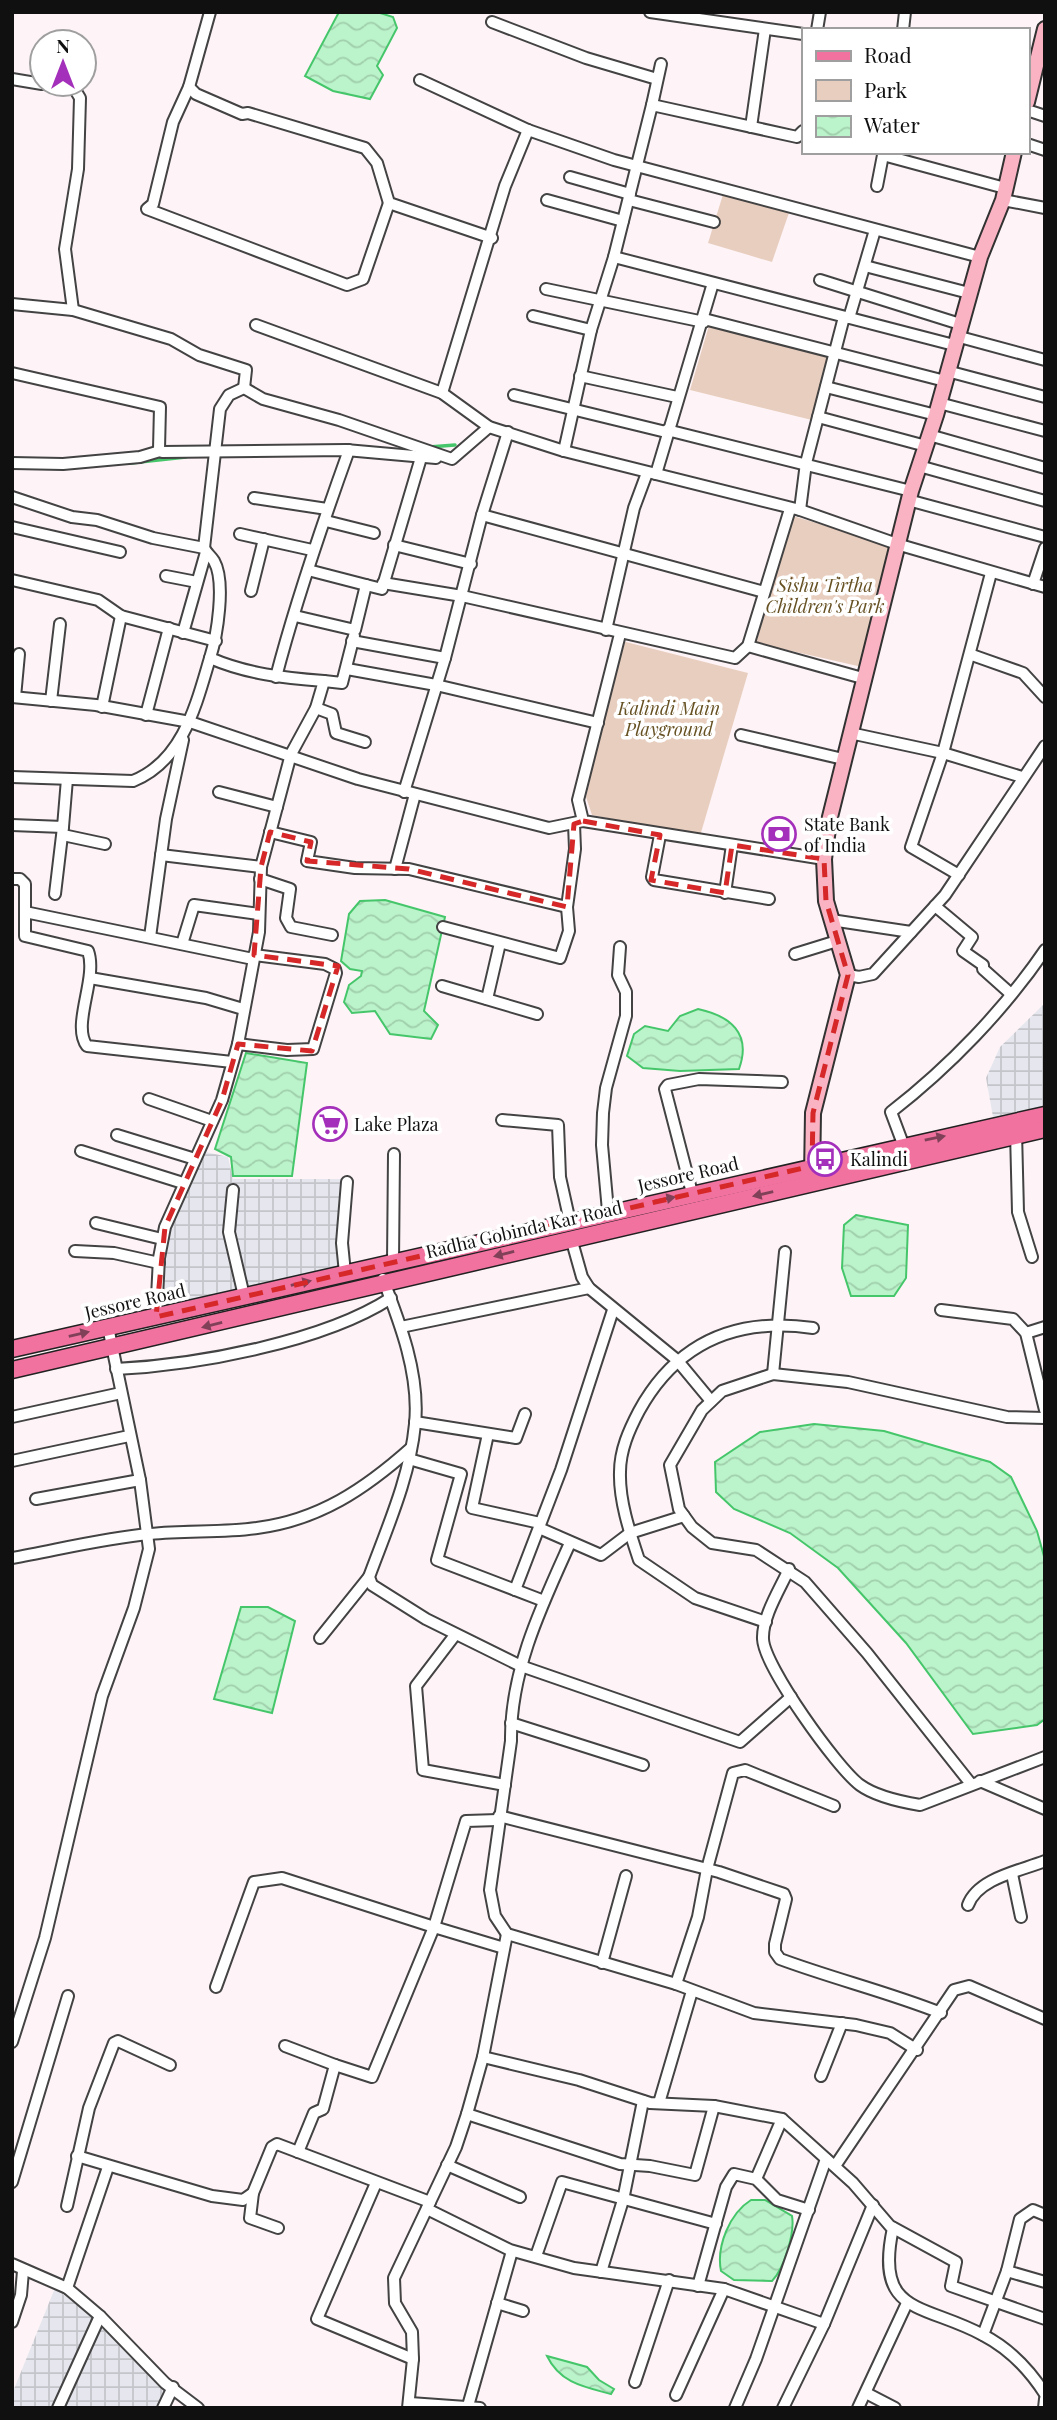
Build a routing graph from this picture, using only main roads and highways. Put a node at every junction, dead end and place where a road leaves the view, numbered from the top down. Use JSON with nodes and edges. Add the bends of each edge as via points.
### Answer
{"nodes":[{"id":1,"x":1045,"y":1115,"type":"edge"},
{"id":2,"x":1016,"y":1127,"type":"junction"},
{"id":3,"x":1045,"y":1129,"type":"edge"},
{"id":4,"x":570,"y":1230,"type":"junction"},
{"id":5,"x":12,"y":1349,"type":"edge"},
{"id":6,"x":12,"y":1370,"type":"edge"}],
"edges":[{"from":1,"to":2,"type":"main road","name":"Jessore Road"},
{"from":2,"to":3,"type":"main road","name":"Radha Gobinda Kar Road"},
{"from":2,"to":4,"type":"main road","name":"Radha Gobinda Kar Road","one_way":true,"via":[[812,1183]]},
{"from":4,"to":2,"type":"main road","name":"Jessore Road","one_way":true,"via":[[608,1211],[903,1144]]},
{"from":5,"to":4,"type":"main road","name":"Jessore Road","one_way":true,"via":[[386,1263]]},
{"from":4,"to":6,"type":"main road","name":"Radha Gobinda Kar Road","one_way":true,"via":[[384,1282]]}]}
